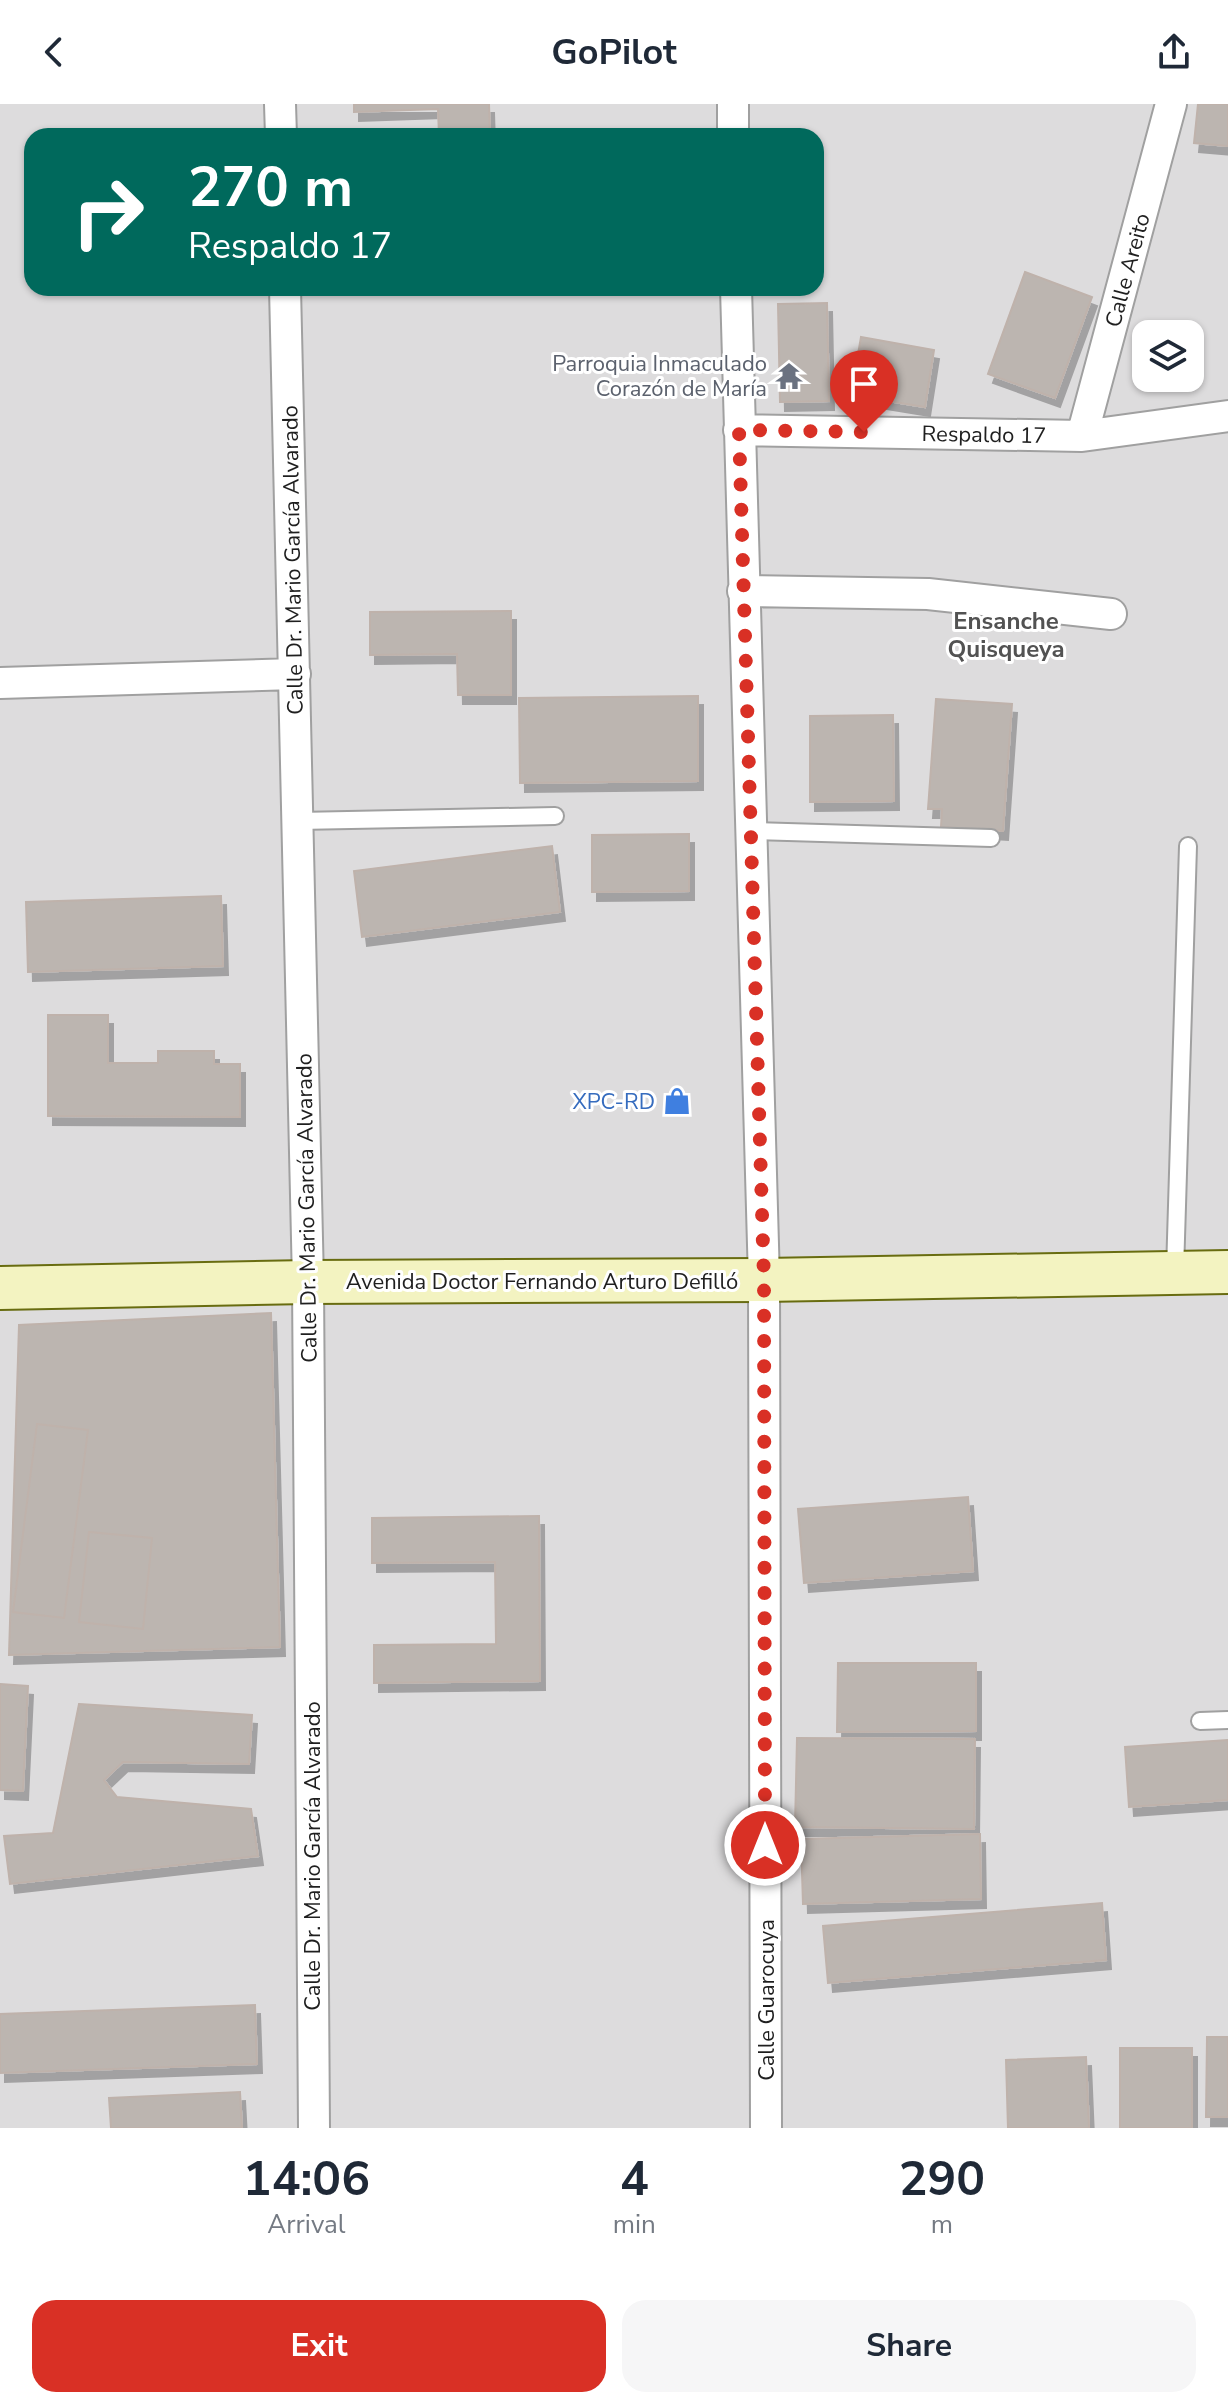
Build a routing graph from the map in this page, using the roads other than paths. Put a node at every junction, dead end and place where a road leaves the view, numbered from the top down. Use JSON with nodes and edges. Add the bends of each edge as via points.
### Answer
{"nodes":[{"id":1,"x":280,"y":104,"type":"edge"},
{"id":2,"x":733,"y":104,"type":"edge"},
{"id":3,"x":1171,"y":104,"type":"edge"},
{"id":4,"x":281,"y":128,"type":"edge"},
{"id":5,"x":733,"y":128,"type":"edge"},
{"id":6,"x":285,"y":296,"type":"edge"},
{"id":7,"x":736,"y":296,"type":"edge"},
{"id":8,"x":1228,"y":416,"type":"edge"},
{"id":9,"x":739,"y":430,"type":"junction"},
{"id":10,"x":1082,"y":436,"type":"junction"},
{"id":11,"x":743,"y":591,"type":"junction"},
{"id":12,"x":1111,"y":614,"type":"dead end"},
{"id":13,"x":295,"y":674,"type":"junction"},
{"id":14,"x":0,"y":683,"type":"edge"},
{"id":15,"x":555,"y":816,"type":"dead end"},
{"id":16,"x":298,"y":821,"type":"junction"},
{"id":17,"x":750,"y":831,"type":"junction"},
{"id":18,"x":991,"y":838,"type":"dead end"},
{"id":19,"x":1188,"y":846,"type":"dead end"},
{"id":20,"x":1228,"y":1272,"type":"edge"},
{"id":21,"x":1175,"y":1273,"type":"junction"},
{"id":22,"x":764,"y":1280,"type":"junction"},
{"id":23,"x":308,"y":1282,"type":"junction"},
{"id":24,"x":0,"y":1288,"type":"edge"},
{"id":25,"x":1228,"y":1720,"type":"edge"},
{"id":26,"x":1200,"y":1721,"type":"dead end"},
{"id":27,"x":314,"y":2128,"type":"edge"},
{"id":28,"x":766,"y":2128,"type":"edge"}],
"edges":[{"from":1,"to":4,"type":"street"},
{"from":2,"to":5,"type":"street"},
{"from":3,"to":10,"type":"street","name":"Calle Areito"},
{"from":6,"to":13,"type":"street","name":"Calle Dr. Mario García Alvarado"},
{"from":7,"to":9,"type":"street","name":"Calle Guarocuya"},
{"from":8,"to":10,"type":"street","name":"Respaldo 17"},
{"from":9,"to":10,"type":"street","name":"Respaldo 17"},
{"from":9,"to":11,"type":"street","name":"Calle Guarocuya"},
{"from":11,"to":12,"type":"street","via":[[928,594]]},
{"from":11,"to":17,"type":"street","name":"Calle Guarocuya"},
{"from":13,"to":14,"type":"street"},
{"from":13,"to":16,"type":"street","name":"Calle Dr. Mario García Alvarado"},
{"from":15,"to":16,"type":"lane"},
{"from":16,"to":23,"type":"street","name":"Calle Dr. Mario García Alvarado"},
{"from":17,"to":18,"type":"lane"},
{"from":17,"to":22,"type":"street","name":"Calle Guarocuya"},
{"from":19,"to":21,"type":"lane"},
{"from":20,"to":21,"type":"street","name":"Avenida Doctor Fernando Arturo Defilló"},
{"from":21,"to":22,"type":"street","name":"Avenida Doctor Fernando Arturo Defilló"},
{"from":22,"to":23,"type":"street","name":"Avenida Doctor Fernando Arturo Defilló"},
{"from":22,"to":28,"type":"street","name":"Calle Guarocuya"},
{"from":23,"to":24,"type":"street","name":"Avenida Doctor Fernando Arturo Defilló"},
{"from":23,"to":27,"type":"street","name":"Calle Dr. Mario García Alvarado"},
{"from":25,"to":26,"type":"lane"}]}
